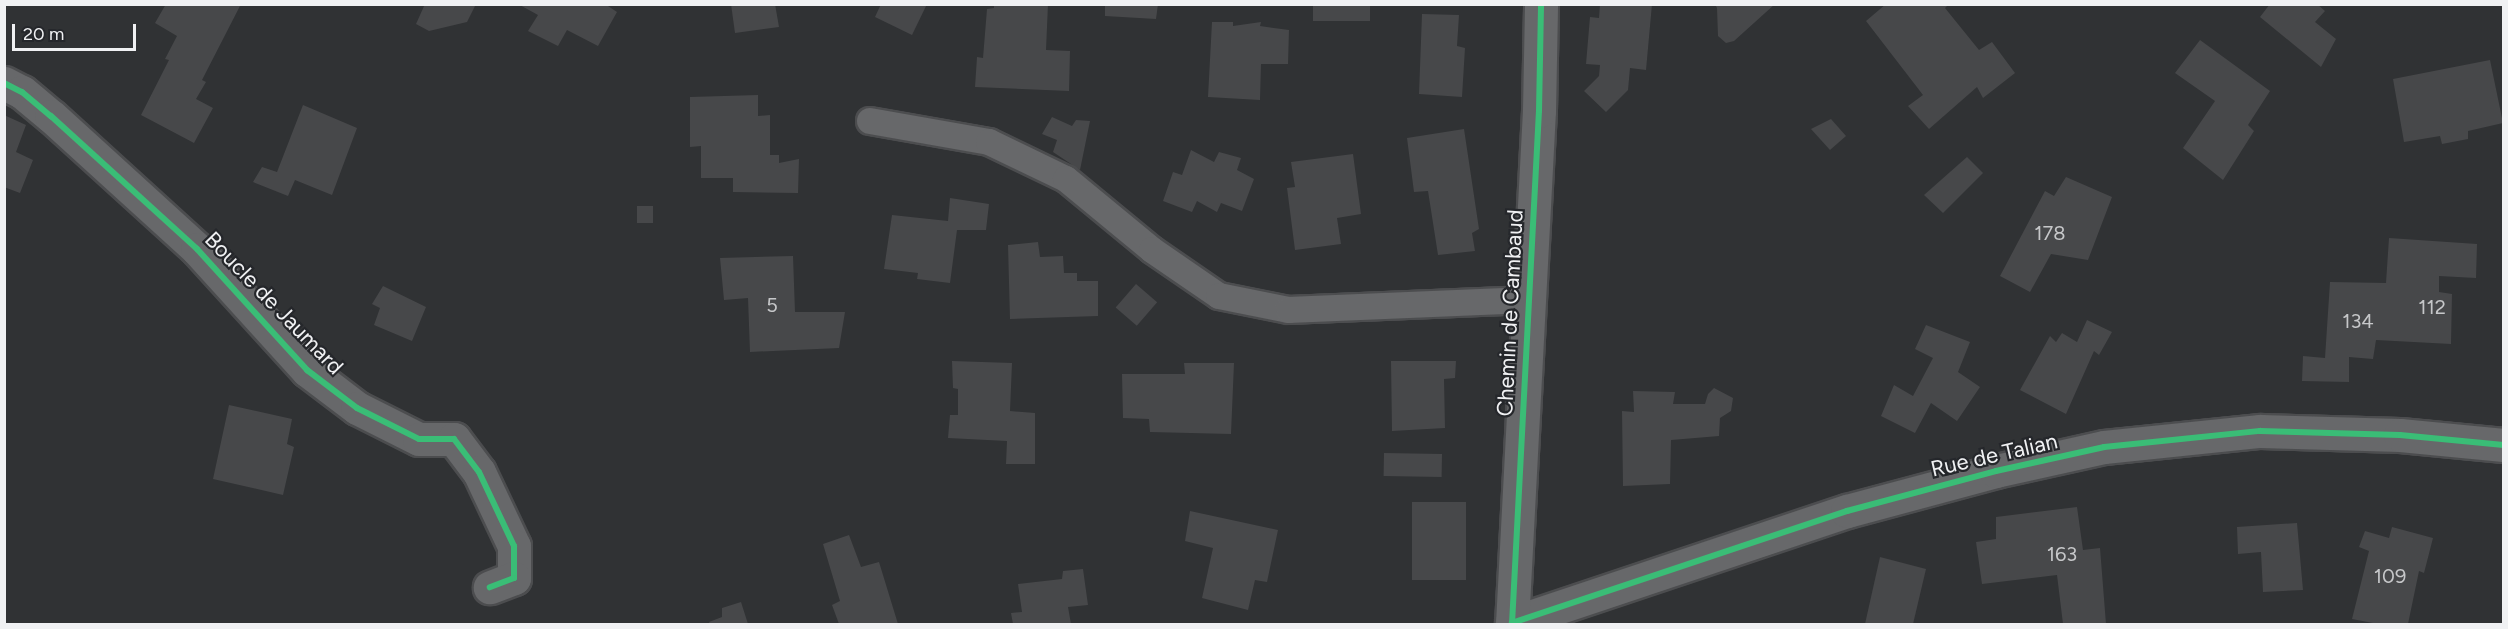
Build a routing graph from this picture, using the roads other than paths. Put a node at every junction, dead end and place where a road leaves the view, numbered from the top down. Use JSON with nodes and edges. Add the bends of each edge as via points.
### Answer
{"nodes":[{"id":1,"x":1541,"y":4,"type":"edge"},
{"id":2,"x":4,"y":83,"type":"edge"},
{"id":3,"x":870,"y":122,"type":"dead end"},
{"id":4,"x":1528,"y":300,"type":"junction"},
{"id":5,"x":2504,"y":445,"type":"edge"},
{"id":6,"x":490,"y":587,"type":"dead end"},
{"id":7,"x":1512,"y":624,"type":"edge"}],
"edges":[{"from":1,"to":4,"type":"street","name":"Chemin de Cambaud"},
{"from":2,"to":6,"type":"street","name":"Boucle de Jaumard","via":[[51,116],[197,249],[308,370],[357,408],[419,439],[454,439],[479,472],[514,546],[514,578]]},
{"from":3,"to":4,"type":"lane","via":[[988,142],[1066,179],[1152,250],[1219,296],[1289,310]]},
{"from":4,"to":7,"type":"street","name":"Chemin de Cambaud"},
{"from":5,"to":7,"type":"street","name":"Rue de Talian","via":[[2400,435],[2260,430],[2104,447],[1847,511]]}]}
